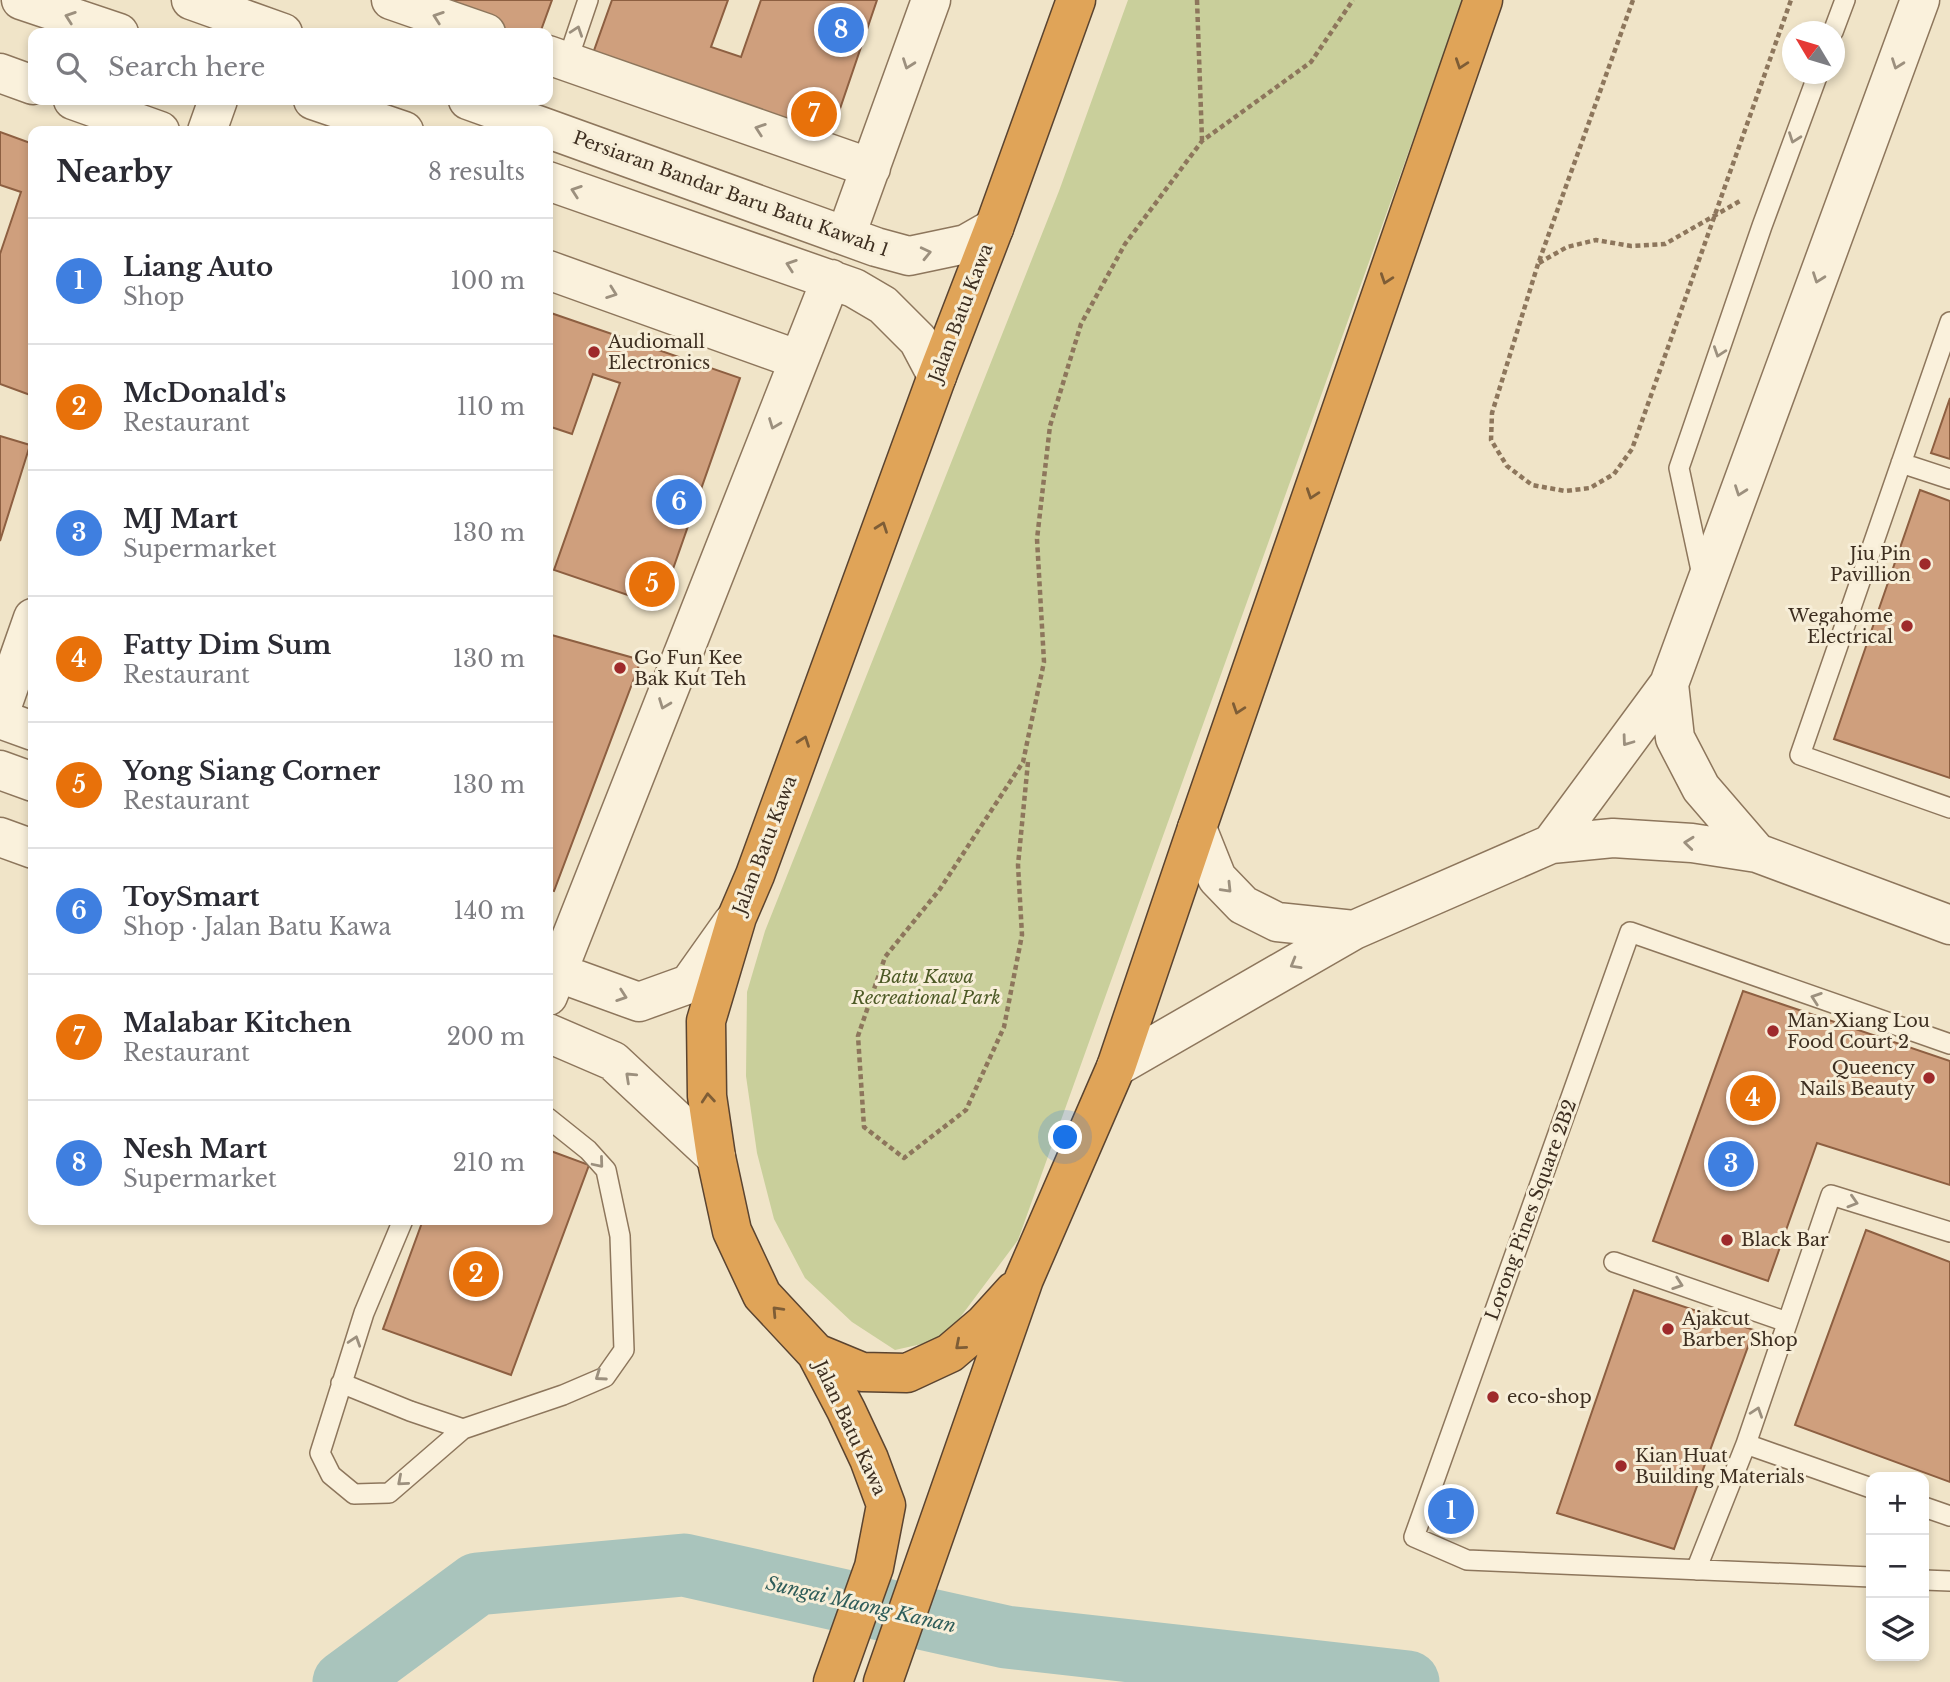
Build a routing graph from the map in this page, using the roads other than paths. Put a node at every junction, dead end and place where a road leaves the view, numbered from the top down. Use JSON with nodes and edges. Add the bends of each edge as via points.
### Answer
{"nodes":[{"id":1,"x":21,"y":0,"type":"edge"},
{"id":2,"x":191,"y":0,"type":"edge"},
{"id":3,"x":391,"y":0,"type":"edge"},
{"id":4,"x":588,"y":0,"type":"edge"},
{"id":5,"x":931,"y":0,"type":"edge"},
{"id":6,"x":1076,"y":0,"type":"edge"},
{"id":7,"x":1483,"y":0,"type":"edge"},
{"id":8,"x":1845,"y":0,"type":"edge"},
{"id":9,"x":1920,"y":0,"type":"edge"},
{"id":10,"x":247,"y":18,"type":"edge"},
{"id":11,"x":1837,"y":21,"type":"edge"},
{"id":12,"x":104,"y":28,"type":"edge"},
{"id":13,"x":271,"y":28,"type":"edge"},
{"id":14,"x":472,"y":28,"type":"edge"},
{"id":15,"x":557,"y":58,"type":"edge"},
{"id":16,"x":0,"y":73,"type":"edge"},
{"id":17,"x":28,"y":83,"type":"edge"},
{"id":18,"x":1814,"y":84,"type":"edge"},
{"id":19,"x":87,"y":105,"type":"edge"},
{"id":20,"x":216,"y":105,"type":"edge"},
{"id":21,"x":328,"y":105,"type":"edge"},
{"id":22,"x":482,"y":105,"type":"edge"},
{"id":23,"x":146,"y":126,"type":"edge"},
{"id":24,"x":209,"y":126,"type":"edge"},
{"id":25,"x":389,"y":126,"type":"edge"},
{"id":26,"x":541,"y":126,"type":"edge"},
{"id":27,"x":553,"y":130,"type":"edge"},
{"id":28,"x":871,"y":168,"type":"junction"},
{"id":29,"x":553,"y":183,"type":"edge"},
{"id":30,"x":994,"y":228,"type":"junction"},
{"id":31,"x":846,"y":235,"type":"junction"},
{"id":32,"x":553,"y":272,"type":"edge"},
{"id":33,"x":831,"y":279,"type":"junction"},
{"id":34,"x":1950,"y":322,"type":"edge"},
{"id":35,"x":799,"y":360,"type":"junction"},
{"id":36,"x":937,"y":376,"type":"junction"},
{"id":37,"x":1901,"y":463,"type":"junction"},
{"id":38,"x":1950,"y":479,"type":"edge"},
{"id":39,"x":1705,"y":586,"type":"junction"},
{"id":40,"x":28,"y":632,"type":"edge"},
{"id":41,"x":1669,"y":684,"type":"junction"},
{"id":42,"x":0,"y":712,"type":"edge"},
{"id":43,"x":0,"y":719,"type":"edge"},
{"id":44,"x":28,"y":729,"type":"edge"},
{"id":45,"x":0,"y":770,"type":"edge"},
{"id":46,"x":28,"y":780,"type":"edge"},
{"id":47,"x":1950,"y":807,"type":"edge"},
{"id":48,"x":1197,"y":828,"type":"junction"},
{"id":49,"x":0,"y":837,"type":"edge"},
{"id":50,"x":1551,"y":844,"type":"junction"},
{"id":51,"x":28,"y":847,"type":"edge"},
{"id":52,"x":1757,"y":853,"type":"junction"},
{"id":53,"x":737,"y":917,"type":"junction"},
{"id":54,"x":562,"y":924,"type":"edge"},
{"id":55,"x":1950,"y":925,"type":"edge"},
{"id":56,"x":1354,"y":930,"type":"junction"},
{"id":57,"x":553,"y":969,"type":"edge"},
{"id":58,"x":553,"y":980,"type":"edge"},
{"id":59,"x":553,"y":1035,"type":"edge"},
{"id":60,"x":1950,"y":1044,"type":"edge"},
{"id":61,"x":1116,"y":1067,"type":"junction"},
{"id":62,"x":553,"y":1122,"type":"edge"},
{"id":63,"x":716,"y":1157,"type":"junction"},
{"id":64,"x":401,"y":1225,"type":"edge"},
{"id":65,"x":1950,"y":1232,"type":"edge"},
{"id":66,"x":1614,"y":1262,"type":"dead end"},
{"id":67,"x":1024,"y":1279,"type":"junction"},
{"id":68,"x":1787,"y":1322,"type":"junction"},
{"id":69,"x":816,"y":1353,"type":"junction"},
{"id":70,"x":341,"y":1383,"type":"junction"},
{"id":71,"x":463,"y":1429,"type":"junction"},
{"id":72,"x":1746,"y":1444,"type":"junction"},
{"id":73,"x":1866,"y":1486,"type":"edge"},
{"id":74,"x":1929,"y":1509,"type":"edge"},
{"id":75,"x":1950,"y":1516,"type":"edge"},
{"id":76,"x":1696,"y":1570,"type":"junction"},
{"id":77,"x":1866,"y":1577,"type":"edge"},
{"id":78,"x":1929,"y":1580,"type":"edge"},
{"id":79,"x":1950,"y":1581,"type":"edge"},
{"id":80,"x":836,"y":1672,"type":"edge"},
{"id":81,"x":886,"y":1674,"type":"edge"}],
"edges":[{"from":12,"to":1,"type":"street","one_way":true},
{"from":2,"to":10,"type":"street"},
{"from":14,"to":3,"type":"street","one_way":true},
{"from":15,"to":4,"type":"lane","one_way":true},
{"from":5,"to":28,"type":"street","one_way":true},
{"from":6,"to":30,"type":"highway","name":"Jalan Batu Kawa"},
{"from":7,"to":48,"type":"highway","one_way":true},
{"from":8,"to":11,"type":"lane"},
{"from":9,"to":39,"type":"street","one_way":true},
{"from":10,"to":13,"type":"street"},
{"from":28,"to":15,"type":"street","one_way":true},
{"from":16,"to":17,"type":"street"},
{"from":18,"to":39,"type":"lane","one_way":true,"via":[[1679,468]]},
{"from":19,"to":23,"type":"street"},
{"from":20,"to":24,"type":"street"},
{"from":21,"to":25,"type":"street"},
{"from":22,"to":26,"type":"street","name":"Persiaran Bandar Baru Batu Kawah 1"},
{"from":27,"to":31,"type":"street","name":"Persiaran Bandar Baru Batu Kawah 1"},
{"from":28,"to":31,"type":"street"},
{"from":33,"to":29,"type":"street","one_way":true},
{"from":31,"to":30,"type":"street","name":"Persiaran Bandar Baru Batu Kawah 1","one_way":true,"via":[[909,256],[966,244]]},
{"from":30,"to":36,"type":"highway","name":"Jalan Batu Kawa"},
{"from":32,"to":35,"type":"street","one_way":true},
{"from":33,"to":35,"type":"street"},
{"from":33,"to":36,"type":"street","via":[[883,304],[918,340]]},
{"from":34,"to":37,"type":"lane"},
{"from":35,"to":54,"type":"street","one_way":true},
{"from":53,"to":36,"type":"highway","name":"Jalan Batu Kawa","one_way":true},
{"from":37,"to":38,"type":"lane"},
{"from":37,"to":47,"type":"lane","via":[[1800,755]]},
{"from":39,"to":41,"type":"street"},
{"from":40,"to":42,"type":"street"},
{"from":41,"to":50,"type":"street","one_way":true},
{"from":41,"to":52,"type":"street","via":[[1675,738],[1701,788]]},
{"from":43,"to":44,"type":"street"},
{"from":45,"to":46,"type":"street"},
{"from":48,"to":56,"type":"street","one_way":true,"via":[[1217,878],[1243,905],[1277,922]]},
{"from":48,"to":61,"type":"highway"},
{"from":49,"to":51,"type":"street"},
{"from":52,"to":50,"type":"street","one_way":true,"via":[[1613,838]]},
{"from":50,"to":56,"type":"street"},
{"from":52,"to":55,"type":"street"},
{"from":58,"to":53,"type":"street","one_way":true,"via":[[639,1002],[689,984]]},
{"from":63,"to":53,"type":"highway","name":"Jalan Batu Kawa","one_way":true,"via":[[707,1096],[706,1021]]},
{"from":54,"to":57,"type":"street"},
{"from":56,"to":61,"type":"street","one_way":true},
{"from":63,"to":59,"type":"street","one_way":true,"via":[[613,1061]]},
{"from":60,"to":76,"type":"lane","name":"Lorong Pines Square 2B2","one_way":true,"via":[[1630,932],[1414,1537],[1467,1560]]},
{"from":61,"to":67,"type":"highway"},
{"from":62,"to":71,"type":"lane","one_way":true,"via":[[606,1171],[620,1236],[624,1350],[604,1377]]},
{"from":69,"to":63,"type":"highway","name":"Jalan Batu Kawa","one_way":true,"via":[[762,1295],[732,1231]]},
{"from":70,"to":64,"type":"lane","one_way":true},
{"from":68,"to":65,"type":"lane","one_way":true,"via":[[1831,1195]]},
{"from":66,"to":68,"type":"lane","one_way":true},
{"from":67,"to":69,"type":"highway","one_way":true,"via":[[984,1324],[950,1353],[907,1373],[862,1372]]},
{"from":67,"to":81,"type":"highway"},
{"from":72,"to":68,"type":"lane","one_way":true},
{"from":69,"to":80,"type":"highway","name":"Jalan Batu Kawa","via":[[869,1459],[886,1505],[874,1567]]},
{"from":70,"to":71,"type":"lane"},
{"from":71,"to":70,"type":"lane","one_way":true,"via":[[388,1493],[354,1494],[331,1475],[320,1453]]},
{"from":72,"to":73,"type":"lane"},
{"from":72,"to":76,"type":"lane"},
{"from":74,"to":75,"type":"lane"},
{"from":76,"to":77,"type":"lane"},
{"from":78,"to":79,"type":"lane"}]}
